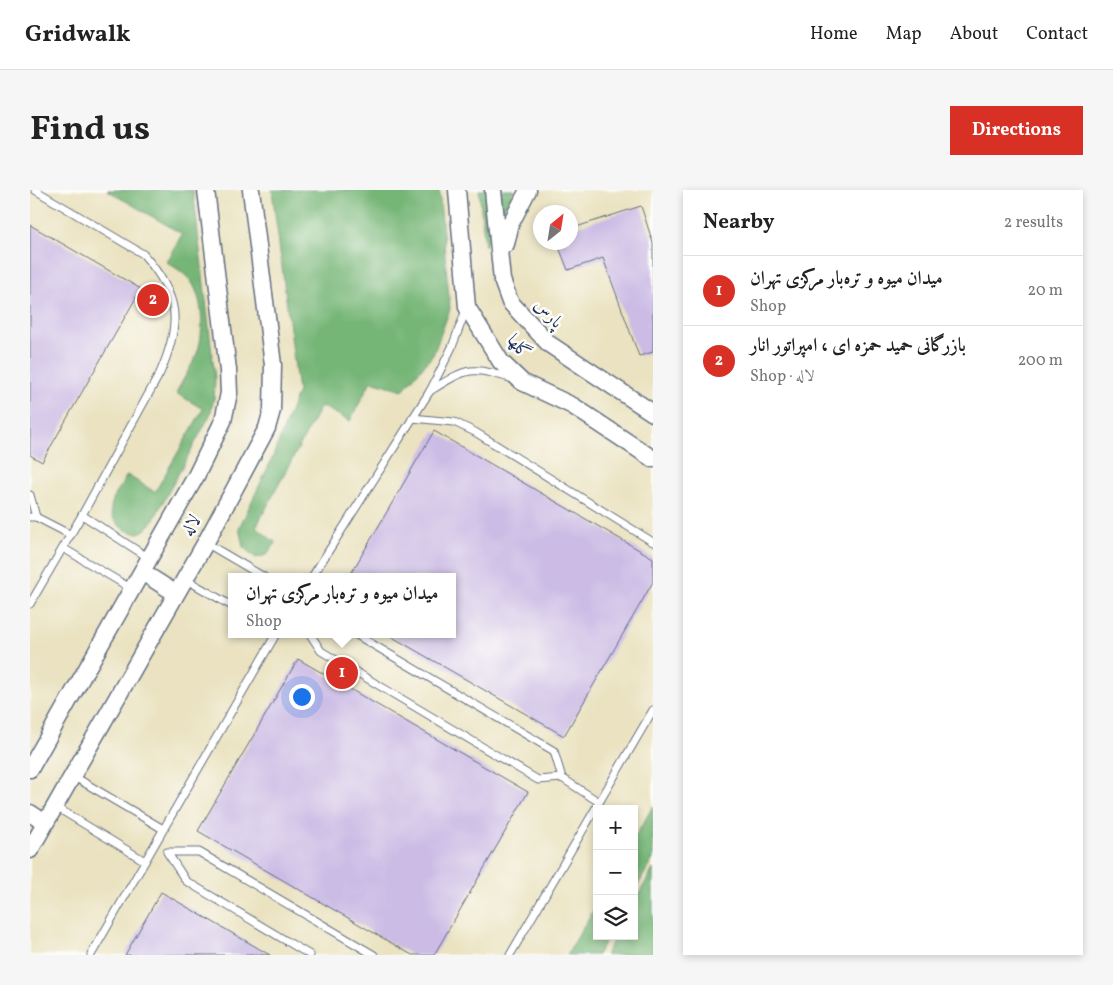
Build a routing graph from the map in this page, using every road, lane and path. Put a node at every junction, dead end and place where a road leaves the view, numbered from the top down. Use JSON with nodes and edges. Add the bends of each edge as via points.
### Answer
{"nodes":[{"id":1,"x":35,"y":190,"type":"edge"},
{"id":2,"x":206,"y":190,"type":"edge"},
{"id":3,"x":251,"y":190,"type":"edge"},
{"id":4,"x":457,"y":190,"type":"edge"},
{"id":5,"x":493,"y":190,"type":"edge"},
{"id":6,"x":528,"y":190,"type":"edge"},
{"id":7,"x":506,"y":244,"type":"dead end"},
{"id":8,"x":466,"y":307,"type":"junction"},
{"id":9,"x":522,"y":382,"type":"junction"},
{"id":10,"x":430,"y":391,"type":"junction"},
{"id":11,"x":653,"y":413,"type":"edge"},
{"id":12,"x":412,"y":418,"type":"junction"},
{"id":13,"x":653,"y":459,"type":"edge"},
{"id":14,"x":30,"y":495,"type":"edge"},
{"id":15,"x":82,"y":515,"type":"junction"},
{"id":16,"x":33,"y":517,"type":"edge"},
{"id":17,"x":71,"y":535,"type":"junction"},
{"id":18,"x":206,"y":542,"type":"junction"},
{"id":19,"x":653,"y":542,"type":"edge"},
{"id":20,"x":63,"y":548,"type":"junction"},
{"id":21,"x":146,"y":565,"type":"junction"},
{"id":22,"x":257,"y":573,"type":"edge"},
{"id":23,"x":315,"y":573,"type":"edge"},
{"id":24,"x":185,"y":579,"type":"junction"},
{"id":25,"x":132,"y":589,"type":"junction"},
{"id":26,"x":175,"y":593,"type":"junction"},
{"id":27,"x":30,"y":604,"type":"edge"},
{"id":28,"x":228,"y":604,"type":"edge"},
{"id":29,"x":274,"y":638,"type":"edge"},
{"id":30,"x":313,"y":638,"type":"edge"},
{"id":31,"x":362,"y":638,"type":"edge"},
{"id":32,"x":653,"y":710,"type":"edge"},
{"id":33,"x":30,"y":770,"type":"edge"},
{"id":34,"x":73,"y":776,"type":"junction"},
{"id":35,"x":562,"y":778,"type":"junction"},
{"id":36,"x":600,"y":802,"type":"junction"},
{"id":37,"x":56,"y":807,"type":"junction"},
{"id":38,"x":30,"y":813,"type":"edge"},
{"id":39,"x":45,"y":824,"type":"junction"},
{"id":40,"x":163,"y":830,"type":"junction"},
{"id":41,"x":154,"y":846,"type":"junction"},
{"id":42,"x":30,"y":850,"type":"edge"},
{"id":43,"x":166,"y":852,"type":"junction"},
{"id":44,"x":146,"y":861,"type":"junction"},
{"id":45,"x":91,"y":955,"type":"edge"},
{"id":46,"x":310,"y":955,"type":"edge"},
{"id":47,"x":374,"y":955,"type":"edge"},
{"id":48,"x":510,"y":955,"type":"edge"}],
"edges":[{"from":1,"to":15,"type":"lane","via":[[143,254],[168,290],[174,309],[175,329],[163,365]]},
{"from":2,"to":21,"type":"street","name":"لاله","via":[[229,393],[223,421]]},
{"from":3,"to":18,"type":"street","name":"لاله","via":[[273,365],[272,410],[260,445]]},
{"from":4,"to":8,"type":"street","name":"گلها"},
{"from":5,"to":11,"type":"street","name":"پارس","via":[[502,280],[510,302],[549,344]]},
{"from":6,"to":7,"type":"street","via":[[511,223]]},
{"from":8,"to":9,"type":"street","name":"گلها","via":[[501,362]]},
{"from":8,"to":10,"type":"lane","via":[[452,347]]},
{"from":9,"to":10,"type":"lane","via":[[482,370],[461,372]]},
{"from":9,"to":13,"type":"street","name":"گلها","via":[[573,406]]},
{"from":10,"to":12,"type":"lane"},
{"from":12,"to":19,"type":"lane","via":[[454,422],[475,432]]},
{"from":12,"to":23,"type":"lane"},
{"from":14,"to":16,"type":"lane"},
{"from":15,"to":17,"type":"lane"},
{"from":15,"to":21,"type":"lane"},
{"from":16,"to":17,"type":"lane"},
{"from":17,"to":20,"type":"lane"},
{"from":18,"to":22,"type":"lane"},
{"from":18,"to":24,"type":"street","name":"لاله"},
{"from":20,"to":25,"type":"lane"},
{"from":20,"to":27,"type":"lane"},
{"from":21,"to":25,"type":"street","name":"لاله"},
{"from":21,"to":26,"type":"street"},
{"from":24,"to":26,"type":"street","name":"لاله"},
{"from":24,"to":28,"type":"lane"},
{"from":25,"to":33,"type":"street","name":"لاله"},
{"from":26,"to":34,"type":"street","name":"لاله"},
{"from":29,"to":40,"type":"lane"},
{"from":30,"to":35,"type":"lane","via":[[321,651],[538,780]]},
{"from":31,"to":35,"type":"lane","via":[[554,751]]},
{"from":32,"to":36,"type":"lane"},
{"from":34,"to":37,"type":"street","name":"لاله"},
{"from":34,"to":40,"type":"lane"},
{"from":35,"to":36,"type":"lane"},
{"from":36,"to":48,"type":"lane"},
{"from":37,"to":39,"type":"street","name":"لاله"},
{"from":37,"to":44,"type":"lane"},
{"from":38,"to":39,"type":"street"},
{"from":39,"to":42,"type":"street","name":"لاله"},
{"from":40,"to":41,"type":"lane"},
{"from":41,"to":43,"type":"lane"},
{"from":41,"to":44,"type":"lane"},
{"from":43,"to":46,"type":"lane","via":[[186,881]]},
{"from":43,"to":47,"type":"lane","via":[[199,852]]},
{"from":44,"to":45,"type":"lane"}]}
